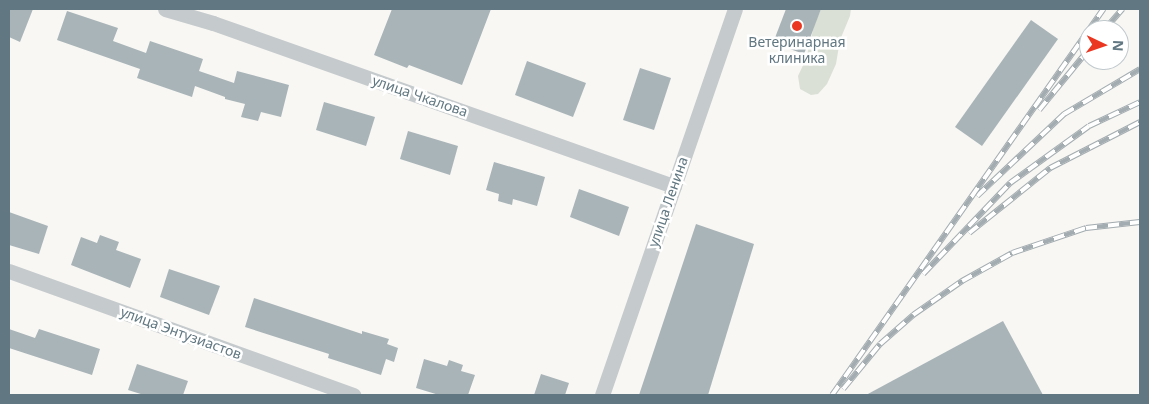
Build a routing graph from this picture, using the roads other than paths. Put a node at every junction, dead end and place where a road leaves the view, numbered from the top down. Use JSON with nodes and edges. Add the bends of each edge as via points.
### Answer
{"nodes":[{"id":1,"x":164,"y":9,"type":"edge"},
{"id":2,"x":735,"y":9,"type":"edge"},
{"id":3,"x":674,"y":186,"type":"junction"},
{"id":4,"x":9,"y":271,"type":"edge"},
{"id":5,"x":353,"y":395,"type":"edge"},
{"id":6,"x":602,"y":395,"type":"edge"}],
"edges":[{"from":1,"to":3,"type":"street","name":"улица Чкалова","via":[[214,23]]},
{"from":2,"to":3,"type":"street","name":"улица Ленина"},
{"from":3,"to":6,"type":"street","name":"улица Ленина"},
{"from":4,"to":5,"type":"street","name":"улица Энтузиастов"}]}
